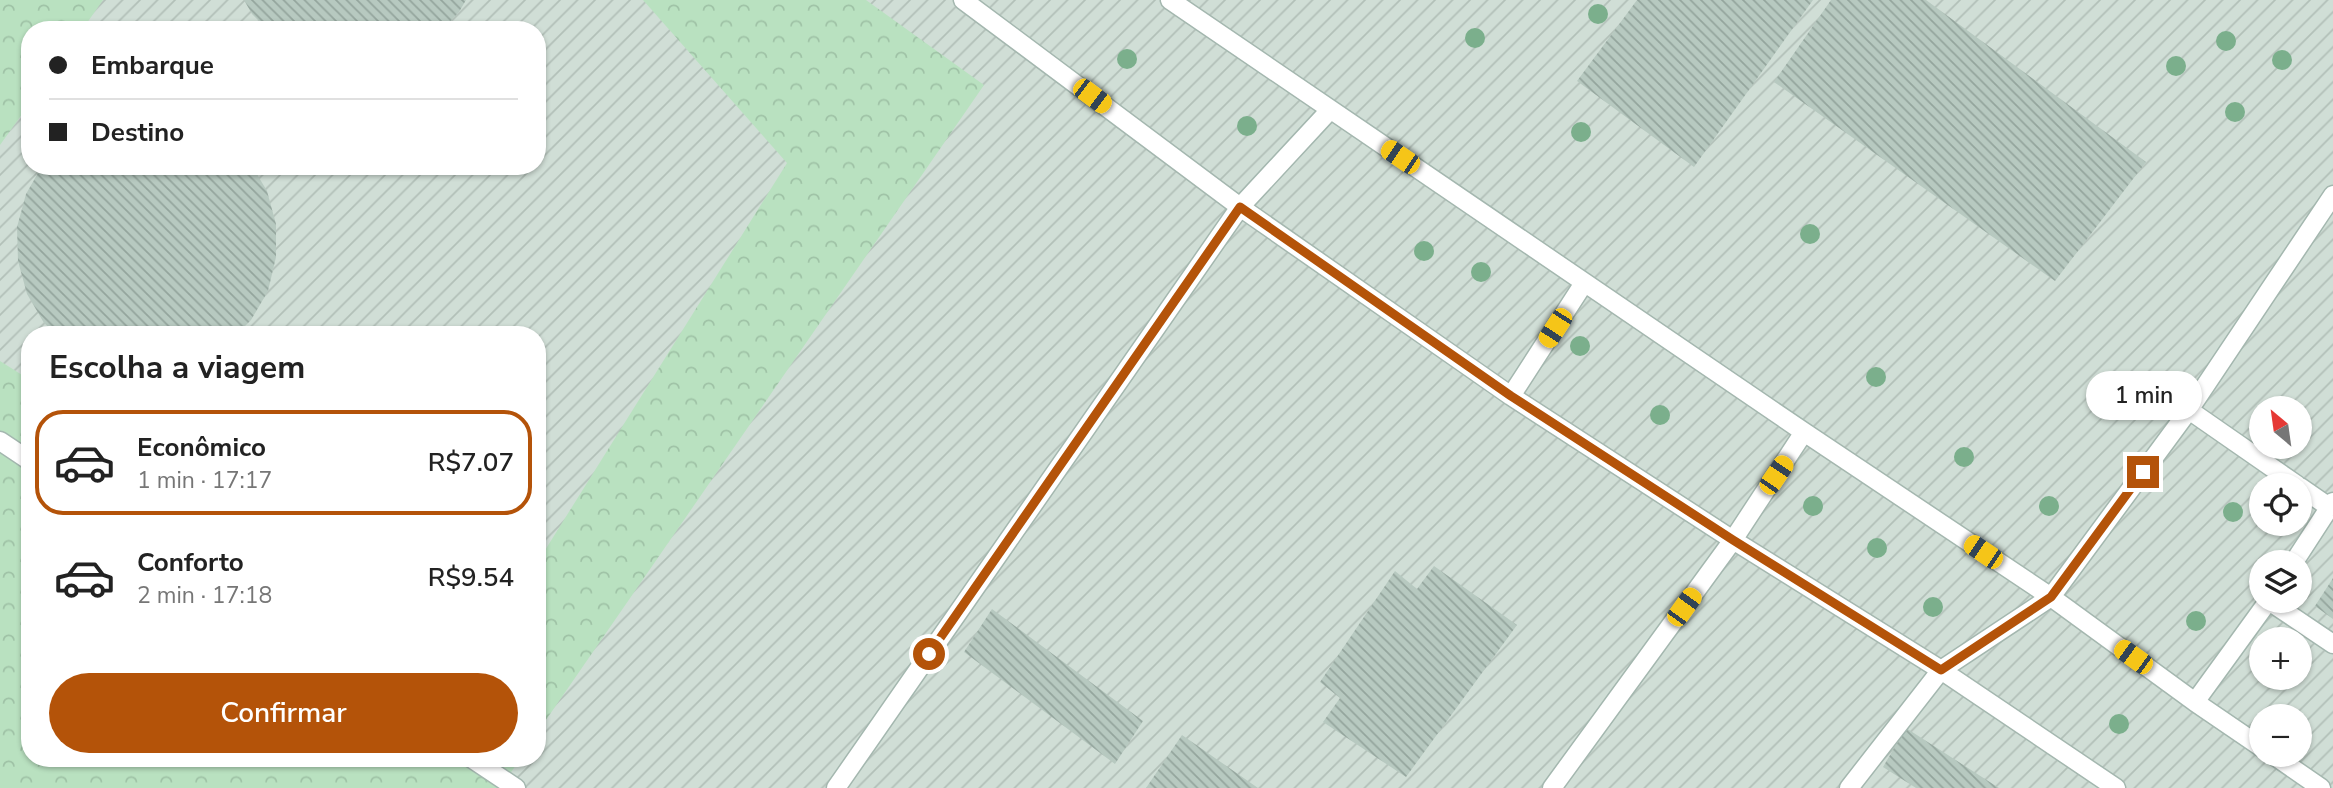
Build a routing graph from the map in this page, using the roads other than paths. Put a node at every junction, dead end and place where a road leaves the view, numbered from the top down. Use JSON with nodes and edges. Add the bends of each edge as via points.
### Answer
{"nodes":[{"id":1,"x":963,"y":0,"type":"edge"},
{"id":2,"x":1170,"y":0,"type":"edge"},
{"id":3,"x":1330,"y":110,"type":"junction"},
{"id":4,"x":2333,"y":195,"type":"edge"},
{"id":5,"x":1240,"y":207,"type":"junction"},
{"id":6,"x":1584,"y":283,"type":"junction"},
{"id":7,"x":1511,"y":396,"type":"junction"},
{"id":8,"x":2189,"y":410,"type":"junction"},
{"id":9,"x":1804,"y":432,"type":"junction"},
{"id":10,"x":0,"y":441,"type":"edge"},
{"id":11,"x":21,"y":455,"type":"edge"},
{"id":12,"x":2279,"y":473,"type":"edge"},
{"id":13,"x":2312,"y":494,"type":"edge"},
{"id":14,"x":2331,"y":504,"type":"edge"},
{"id":15,"x":1733,"y":540,"type":"junction"},
{"id":16,"x":2302,"y":550,"type":"edge"},
{"id":17,"x":2051,"y":597,"type":"junction"},
{"id":18,"x":2260,"y":613,"type":"edge"},
{"id":19,"x":2288,"y":613,"type":"edge"},
{"id":20,"x":2333,"y":644,"type":"edge"},
{"id":21,"x":1941,"y":670,"type":"junction"},
{"id":22,"x":2195,"y":702,"type":"junction"},
{"id":23,"x":2249,"y":739,"type":"edge"},
{"id":24,"x":484,"y":767,"type":"edge"},
{"id":25,"x":2291,"y":767,"type":"edge"},
{"id":26,"x":516,"y":788,"type":"edge"},
{"id":27,"x":836,"y":788,"type":"edge"},
{"id":28,"x":1552,"y":788,"type":"edge"},
{"id":29,"x":1849,"y":788,"type":"edge"},
{"id":30,"x":2116,"y":788,"type":"edge"},
{"id":31,"x":2321,"y":788,"type":"edge"}],
"edges":[{"from":1,"to":5,"type":"lane"},
{"from":2,"to":3,"type":"lane"},
{"from":3,"to":5,"type":"lane"},
{"from":3,"to":6,"type":"lane"},
{"from":4,"to":8,"type":"lane"},
{"from":5,"to":7,"type":"lane"},
{"from":5,"to":27,"type":"lane"},
{"from":6,"to":7,"type":"lane"},
{"from":6,"to":9,"type":"lane"},
{"from":7,"to":15,"type":"lane"},
{"from":8,"to":12,"type":"lane"},
{"from":8,"to":17,"type":"lane"},
{"from":9,"to":15,"type":"lane"},
{"from":9,"to":17,"type":"lane"},
{"from":10,"to":11,"type":"lane"},
{"from":13,"to":14,"type":"lane"},
{"from":14,"to":16,"type":"lane"},
{"from":15,"to":21,"type":"lane"},
{"from":15,"to":28,"type":"lane"},
{"from":17,"to":21,"type":"lane"},
{"from":17,"to":22,"type":"lane"},
{"from":18,"to":22,"type":"lane"},
{"from":19,"to":20,"type":"lane"},
{"from":21,"to":29,"type":"lane"},
{"from":21,"to":30,"type":"lane"},
{"from":22,"to":23,"type":"lane"},
{"from":24,"to":26,"type":"lane"},
{"from":25,"to":31,"type":"lane"}]}
